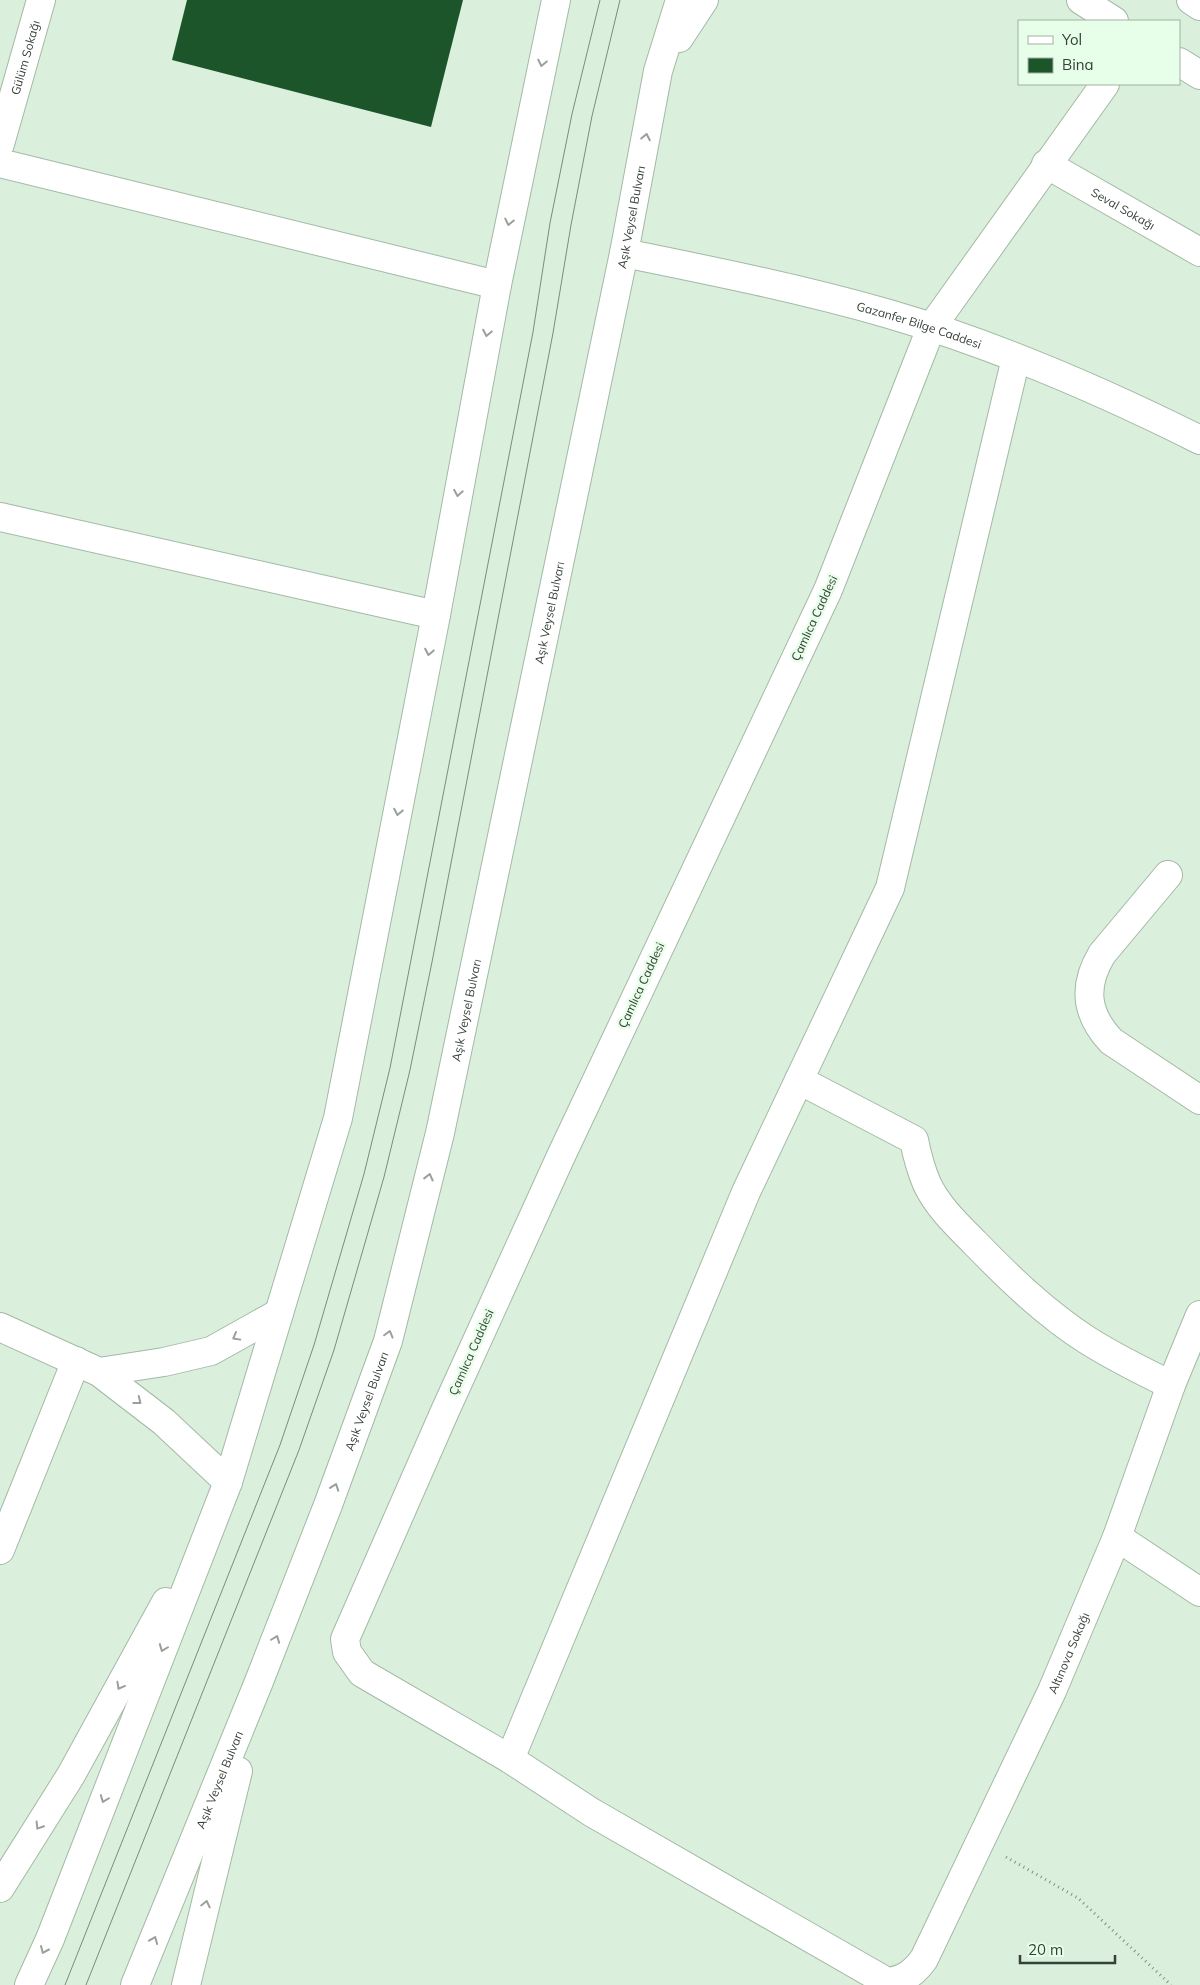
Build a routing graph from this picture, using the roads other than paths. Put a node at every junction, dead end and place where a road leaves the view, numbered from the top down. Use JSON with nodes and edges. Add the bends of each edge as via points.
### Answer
{"nodes":[{"id":1,"x":41,"y":0,"type":"edge"},
{"id":2,"x":680,"y":0,"type":"edge"},
{"id":3,"x":704,"y":0,"type":"edge"},
{"id":4,"x":1081,"y":0,"type":"edge"},
{"id":5,"x":1191,"y":0,"type":"edge"},
{"id":6,"x":553,"y":5,"type":"edge"},
{"id":7,"x":1200,"y":6,"type":"edge"},
{"id":8,"x":1112,"y":20,"type":"edge"},
{"id":9,"x":1180,"y":63,"type":"edge"},
{"id":10,"x":658,"y":71,"type":"junction"},
{"id":11,"x":1200,"y":75,"type":"edge"},
{"id":12,"x":1103,"y":85,"type":"edge"},
{"id":13,"x":0,"y":144,"type":"edge"},
{"id":14,"x":0,"y":163,"type":"edge"},
{"id":15,"x":1046,"y":164,"type":"junction"},
{"id":16,"x":1200,"y":252,"type":"edge"},
{"id":17,"x":624,"y":253,"type":"junction"},
{"id":18,"x":496,"y":285,"type":"junction"},
{"id":19,"x":931,"y":328,"type":"junction"},
{"id":20,"x":1016,"y":358,"type":"junction"},
{"id":21,"x":1200,"y":440,"type":"edge"},
{"id":22,"x":0,"y":517,"type":"edge"},
{"id":23,"x":436,"y":614,"type":"junction"},
{"id":24,"x":1168,"y":875,"type":"dead end"},
{"id":25,"x":799,"y":1080,"type":"junction"},
{"id":26,"x":1200,"y":1100,"type":"edge"},
{"id":27,"x":279,"y":1313,"type":"junction"},
{"id":28,"x":1200,"y":1316,"type":"edge"},
{"id":29,"x":0,"y":1327,"type":"edge"},
{"id":30,"x":87,"y":1366,"type":"junction"},
{"id":31,"x":1171,"y":1385,"type":"junction"},
{"id":32,"x":224,"y":1493,"type":"junction"},
{"id":33,"x":1118,"y":1537,"type":"junction"},
{"id":34,"x":0,"y":1550,"type":"edge"},
{"id":35,"x":1200,"y":1592,"type":"edge"},
{"id":36,"x":258,"y":1684,"type":"junction"},
{"id":37,"x":510,"y":1759,"type":"junction"},
{"id":38,"x":0,"y":1888,"type":"edge"},
{"id":39,"x":894,"y":1981,"type":"edge"},
{"id":40,"x":29,"y":1985,"type":"edge"},
{"id":41,"x":135,"y":1985,"type":"edge"},
{"id":42,"x":186,"y":1985,"type":"edge"}],
"edges":[{"from":1,"to":13,"type":"street","name":"Gülüm Sokağı"},
{"from":2,"to":10,"type":"street","name":"Aşık Veysel Bulvarı"},
{"from":3,"to":10,"type":"street"},
{"from":4,"to":8,"type":"street"},
{"from":5,"to":7,"type":"street"},
{"from":6,"to":18,"type":"street","one_way":true},
{"from":9,"to":11,"type":"street"},
{"from":17,"to":10,"type":"street","name":"Aşık Veysel Bulvarı","one_way":true},
{"from":12,"to":15,"type":"street","name":"Çamlıca Caddesi"},
{"from":14,"to":18,"type":"street"},
{"from":15,"to":16,"type":"street","name":"Seval Sokağı"},
{"from":15,"to":19,"type":"street","name":"Çamlıca Caddesi"},
{"from":17,"to":19,"type":"street","name":"Gazanfer Bilge Caddesi","via":[[798,289]]},
{"from":36,"to":17,"type":"street","name":"Aşık Veysel Bulvarı","one_way":true,"via":[[388,1341],[440,1133]]},
{"from":18,"to":23,"type":"street","one_way":true},
{"from":19,"to":20,"type":"street","name":"Gazanfer Bilge Caddesi"},
{"from":19,"to":37,"type":"street","name":"Çamlıca Caddesi","via":[[828,590],[557,1165],[345,1639],[347,1652],[362,1673]]},
{"from":20,"to":21,"type":"street","name":"Gazanfer Bilge Caddesi","via":[[1133,407]]},
{"from":20,"to":25,"type":"street","via":[[890,888]]},
{"from":22,"to":23,"type":"street"},
{"from":23,"to":27,"type":"street","one_way":true,"via":[[338,1118]]},
{"from":24,"to":26,"type":"street","via":[[1102,954],[1089,983],[1089,998],[1092,1014],[1111,1041]]},
{"from":25,"to":31,"type":"street","via":[[914,1140],[919,1163],[941,1207],[1002,1270],[1047,1311],[1086,1339]]},
{"from":25,"to":37,"type":"street","via":[[746,1192]]},
{"from":27,"to":30,"type":"street","one_way":true,"via":[[210,1351],[164,1362]]},
{"from":27,"to":32,"type":"street"},
{"from":28,"to":31,"type":"street","name":"Altınova Sokağı"},
{"from":29,"to":30,"type":"street"},
{"from":30,"to":32,"type":"street","one_way":true,"via":[[164,1422]]},
{"from":30,"to":34,"type":"street"},
{"from":31,"to":33,"type":"street","name":"Altınova Sokağı"},
{"from":32,"to":38,"type":"street","one_way":true,"via":[[71,1774]]},
{"from":32,"to":40,"type":"street","one_way":true,"via":[[50,1939]]},
{"from":33,"to":35,"type":"street"},
{"from":33,"to":39,"type":"street","name":"Altınova Sokağı","via":[[1052,1690],[924,1959],[916,1969]]},
{"from":41,"to":36,"type":"street","name":"Aşık Veysel Bulvarı","one_way":true},
{"from":42,"to":36,"type":"street","one_way":true},
{"from":37,"to":39,"type":"street","via":[[591,1812]]}]}
